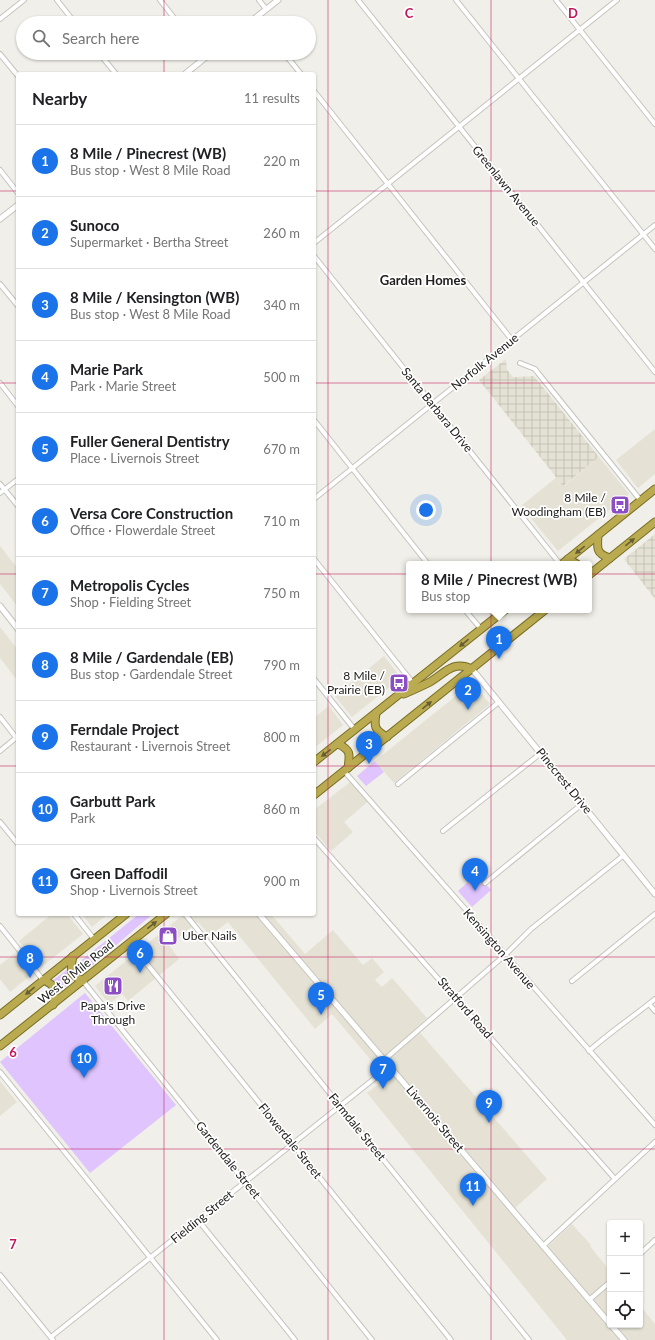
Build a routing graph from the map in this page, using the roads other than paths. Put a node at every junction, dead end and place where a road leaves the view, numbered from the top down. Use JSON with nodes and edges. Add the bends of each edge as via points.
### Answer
{"nodes":[{"id":1,"x":24,"y":0,"type":"edge"},
{"id":2,"x":57,"y":0,"type":"edge"},
{"id":3,"x":160,"y":0,"type":"edge"},
{"id":4,"x":259,"y":0,"type":"edge"},
{"id":5,"x":278,"y":0,"type":"edge"},
{"id":6,"x":358,"y":0,"type":"edge"},
{"id":7,"x":456,"y":0,"type":"edge"},
{"id":8,"x":556,"y":0,"type":"edge"},
{"id":9,"x":617,"y":0,"type":"edge"},
{"id":10,"x":266,"y":9,"type":"junction"},
{"id":11,"x":70,"y":16,"type":"edge"},
{"id":12,"x":173,"y":16,"type":"edge"},
{"id":13,"x":258,"y":16,"type":"edge"},
{"id":14,"x":0,"y":19,"type":"edge"},
{"id":15,"x":580,"y":30,"type":"junction"},
{"id":16,"x":0,"y":54,"type":"edge"},
{"id":17,"x":105,"y":60,"type":"edge"},
{"id":18,"x":199,"y":60,"type":"edge"},
{"id":19,"x":290,"y":60,"type":"edge"},
{"id":20,"x":114,"y":72,"type":"edge"},
{"id":21,"x":187,"y":72,"type":"edge"},
{"id":22,"x":299,"y":72,"type":"edge"},
{"id":23,"x":16,"y":74,"type":"edge"},
{"id":24,"x":519,"y":78,"type":"junction"},
{"id":25,"x":316,"y":94,"type":"edge"},
{"id":26,"x":655,"y":124,"type":"edge"},
{"id":27,"x":458,"y":126,"type":"junction"},
{"id":28,"x":0,"y":170,"type":"edge"},
{"id":29,"x":388,"y":184,"type":"junction"},
{"id":30,"x":16,"y":190,"type":"edge"},
{"id":31,"x":16,"y":207,"type":"edge"},
{"id":32,"x":0,"y":219,"type":"edge"},
{"id":33,"x":655,"y":225,"type":"edge"},
{"id":34,"x":643,"y":234,"type":"junction"},
{"id":35,"x":316,"y":242,"type":"edge"},
{"id":36,"x":655,"y":249,"type":"edge"},
{"id":37,"x":316,"y":259,"type":"edge"},
{"id":38,"x":583,"y":282,"type":"junction"},
{"id":39,"x":0,"y":284,"type":"edge"},
{"id":40,"x":16,"y":304,"type":"edge"},
{"id":41,"x":512,"y":340,"type":"junction"},
{"id":42,"x":520,"y":363,"type":"dead end"},
{"id":43,"x":655,"y":372,"type":"edge"},
{"id":44,"x":0,"y":383,"type":"edge"},
{"id":45,"x":16,"y":403,"type":"edge"},
{"id":46,"x":432,"y":404,"type":"junction"},
{"id":47,"x":316,"y":423,"type":"edge"},
{"id":48,"x":352,"y":468,"type":"junction"},
{"id":49,"x":16,"y":481,"type":"edge"},
{"id":50,"x":0,"y":484,"type":"edge"},
{"id":51,"x":5,"y":490,"type":"junction"},
{"id":52,"x":655,"y":490,"type":"edge"},
{"id":53,"x":0,"y":493,"type":"edge"},
{"id":54,"x":316,"y":497,"type":"edge"},
{"id":55,"x":641,"y":501,"type":"junction"},
{"id":56,"x":16,"y":504,"type":"edge"},
{"id":57,"x":655,"y":522,"type":"edge"},
{"id":58,"x":598,"y":535,"type":"junction"},
{"id":59,"x":610,"y":558,"type":"junction"},
{"id":60,"x":568,"y":559,"type":"junction"},
{"id":61,"x":426,"y":561,"type":"edge"},
{"id":62,"x":559,"y":561,"type":"edge"},
{"id":63,"x":565,"y":561,"type":"edge"},
{"id":64,"x":572,"y":561,"type":"edge"},
{"id":65,"x":316,"y":562,"type":"edge"},
{"id":66,"x":592,"y":573,"type":"edge"},
{"id":67,"x":0,"y":606,"type":"edge"},
{"id":68,"x":467,"y":613,"type":"edge"},
{"id":69,"x":501,"y":613,"type":"edge"},
{"id":70,"x":541,"y":613,"type":"edge"},
{"id":71,"x":16,"y":626,"type":"edge"},
{"id":72,"x":481,"y":630,"type":"junction"},
{"id":73,"x":472,"y":669,"type":"junction"},
{"id":74,"x":316,"y":681,"type":"edge"},
{"id":75,"x":413,"y":683,"type":"junction"},
{"id":76,"x":394,"y":699,"type":"junction"},
{"id":77,"x":499,"y":702,"type":"junction"},
{"id":78,"x":376,"y":713,"type":"junction"},
{"id":79,"x":0,"y":717,"type":"edge"},
{"id":80,"x":0,"y":722,"type":"edge"},
{"id":81,"x":8,"y":727,"type":"junction"},
{"id":82,"x":355,"y":730,"type":"junction"},
{"id":83,"x":16,"y":737,"type":"edge"},
{"id":84,"x":387,"y":737,"type":"junction"},
{"id":85,"x":16,"y":739,"type":"edge"},
{"id":86,"x":338,"y":744,"type":"junction"},
{"id":87,"x":0,"y":751,"type":"edge"},
{"id":88,"x":541,"y":753,"type":"junction"},
{"id":89,"x":316,"y":760,"type":"edge"},
{"id":90,"x":346,"y":769,"type":"junction"},
{"id":91,"x":398,"y":784,"type":"dead end"},
{"id":92,"x":316,"y":793,"type":"edge"},
{"id":93,"x":582,"y":804,"type":"junction"},
{"id":94,"x":0,"y":822,"type":"edge"},
{"id":95,"x":443,"y":831,"type":"dead end"},
{"id":96,"x":316,"y":840,"type":"edge"},
{"id":97,"x":16,"y":842,"type":"edge"},
{"id":98,"x":624,"y":855,"type":"junction"},
{"id":99,"x":485,"y":882,"type":"dead end"},
{"id":100,"x":655,"y":894,"type":"edge"},
{"id":101,"x":655,"y":914,"type":"edge"},
{"id":102,"x":76,"y":916,"type":"edge"},
{"id":103,"x":123,"y":916,"type":"edge"},
{"id":104,"x":164,"y":916,"type":"edge"},
{"id":105,"x":187,"y":916,"type":"edge"},
{"id":106,"x":261,"y":916,"type":"edge"},
{"id":107,"x":0,"y":926,"type":"edge"},
{"id":108,"x":94,"y":939,"type":"junction"},
{"id":109,"x":130,"y":943,"type":"junction"},
{"id":110,"x":505,"y":955,"type":"junction"},
{"id":111,"x":73,"y":956,"type":"junction"},
{"id":112,"x":43,"y":980,"type":"junction"},
{"id":113,"x":83,"y":981,"type":"junction"},
{"id":114,"x":572,"y":981,"type":"dead end"},
{"id":115,"x":455,"y":997,"type":"junction"},
{"id":116,"x":655,"y":999,"type":"edge"},
{"id":117,"x":649,"y":1004,"type":"junction"},
{"id":118,"x":53,"y":1005,"type":"junction"},
{"id":119,"x":655,"y":1011,"type":"edge"},
{"id":120,"x":0,"y":1014,"type":"edge"},
{"id":121,"x":0,"y":1046,"type":"edge"},
{"id":122,"x":589,"y":1050,"type":"junction"},
{"id":123,"x":384,"y":1060,"type":"junction"},
{"id":124,"x":390,"y":1066,"type":"junction"},
{"id":125,"x":0,"y":1072,"type":"edge"},
{"id":126,"x":340,"y":1106,"type":"junction"},
{"id":127,"x":655,"y":1126,"type":"edge"},
{"id":128,"x":655,"y":1142,"type":"edge"},
{"id":129,"x":292,"y":1144,"type":"junction"},
{"id":130,"x":615,"y":1179,"type":"junction"},
{"id":131,"x":245,"y":1182,"type":"junction"},
{"id":132,"x":198,"y":1220,"type":"junction"},
{"id":133,"x":655,"y":1240,"type":"edge"},
{"id":134,"x":543,"y":1246,"type":"junction"},
{"id":135,"x":643,"y":1251,"type":"edge"},
{"id":136,"x":150,"y":1258,"type":"junction"},
{"id":137,"x":0,"y":1274,"type":"edge"},
{"id":138,"x":607,"y":1285,"type":"edge"},
{"id":139,"x":589,"y":1300,"type":"junction"},
{"id":140,"x":607,"y":1321,"type":"edge"},
{"id":141,"x":613,"y":1328,"type":"edge"},
{"id":142,"x":52,"y":1339,"type":"edge"},
{"id":143,"x":217,"y":1340,"type":"edge"},
{"id":144,"x":295,"y":1340,"type":"edge"},
{"id":145,"x":372,"y":1340,"type":"edge"},
{"id":146,"x":451,"y":1340,"type":"edge"},
{"id":147,"x":529,"y":1340,"type":"edge"},
{"id":148,"x":624,"y":1340,"type":"edge"}],
"edges":[{"from":1,"to":14,"type":"street"},
{"from":2,"to":11,"type":"street"},
{"from":3,"to":12,"type":"street"},
{"from":4,"to":10,"type":"street"},
{"from":5,"to":10,"type":"street"},
{"from":6,"to":27,"type":"street","name":"Greenlawn Avenue"},
{"from":7,"to":24,"type":"street"},
{"from":8,"to":15,"type":"street"},
{"from":9,"to":15,"type":"street"},
{"from":10,"to":13,"type":"street"},
{"from":15,"to":24,"type":"street"},
{"from":15,"to":26,"type":"street"},
{"from":16,"to":23,"type":"street"},
{"from":17,"to":20,"type":"street"},
{"from":18,"to":21,"type":"street"},
{"from":19,"to":22,"type":"street"},
{"from":24,"to":27,"type":"street"},
{"from":24,"to":34,"type":"street"},
{"from":25,"to":29,"type":"street"},
{"from":27,"to":29,"type":"street"},
{"from":27,"to":38,"type":"street","name":"Greenlawn Avenue"},
{"from":28,"to":30,"type":"street"},
{"from":29,"to":35,"type":"street"},
{"from":29,"to":41,"type":"street"},
{"from":31,"to":32,"type":"street"},
{"from":33,"to":34,"type":"street","name":"Norfolk Avenue"},
{"from":34,"to":36,"type":"street"},
{"from":34,"to":38,"type":"street","name":"Norfolk Avenue"},
{"from":37,"to":46,"type":"street","name":"Santa Barbara Drive"},
{"from":38,"to":41,"type":"street","name":"Norfolk Avenue"},
{"from":38,"to":43,"type":"street","name":"Greenlawn Avenue"},
{"from":39,"to":40,"type":"street"},
{"from":41,"to":46,"type":"street","name":"Norfolk Avenue"},
{"from":42,"to":55,"type":"street","via":[[538,373]]},
{"from":44,"to":45,"type":"street"},
{"from":46,"to":48,"type":"street","name":"Norfolk Avenue"},
{"from":46,"to":62,"type":"street","name":"Santa Barbara Drive"},
{"from":47,"to":48,"type":"street"},
{"from":48,"to":54,"type":"street","name":"Norfolk Avenue"},
{"from":48,"to":61,"type":"street"},
{"from":49,"to":51,"type":"street"},
{"from":50,"to":51,"type":"street"},
{"from":51,"to":53,"type":"street"},
{"from":51,"to":56,"type":"street"},
{"from":52,"to":55,"type":"highway"},
{"from":55,"to":58,"type":"highway"},
{"from":59,"to":57,"type":"highway","one_way":true},
{"from":58,"to":59,"type":"highway","via":[[599,551]]},
{"from":58,"to":60,"type":"highway","one_way":true},
{"from":59,"to":66,"type":"highway"},
{"from":60,"to":63,"type":"highway"},
{"from":60,"to":64,"type":"highway"},
{"from":65,"to":75,"type":"street"},
{"from":67,"to":71,"type":"street"},
{"from":68,"to":72,"type":"street"},
{"from":69,"to":72,"type":"highway"},
{"from":70,"to":73,"type":"highway"},
{"from":72,"to":75,"type":"highway","one_way":true},
{"from":73,"to":76,"type":"highway","via":[[462,666],[450,668],[431,681]]},
{"from":73,"to":77,"type":"street","name":"Pinecrest Drive"},
{"from":84,"to":73,"type":"highway","one_way":true},
{"from":74,"to":82,"type":"street"},
{"from":75,"to":76,"type":"highway"},
{"from":76,"to":78,"type":"highway"},
{"from":77,"to":88,"type":"street","name":"Pinecrest Drive"},
{"from":77,"to":91,"type":"street"},
{"from":78,"to":82,"type":"highway"},
{"from":78,"to":84,"type":"highway","via":[[376,729]]},
{"from":79,"to":81,"type":"street"},
{"from":80,"to":81,"type":"street"},
{"from":81,"to":83,"type":"street"},
{"from":82,"to":86,"type":"highway"},
{"from":84,"to":90,"type":"highway"},
{"from":85,"to":87,"type":"street"},
{"from":86,"to":89,"type":"highway","one_way":true},
{"from":86,"to":90,"type":"highway","via":[[348,751]]},
{"from":88,"to":93,"type":"street","name":"Pinecrest Drive"},
{"from":88,"to":95,"type":"street"},
{"from":90,"to":92,"type":"highway"},
{"from":90,"to":110,"type":"street","name":"Kensington Avenue"},
{"from":93,"to":98,"type":"street","name":"Pinecrest Drive"},
{"from":93,"to":99,"type":"street"},
{"from":94,"to":97,"type":"street"},
{"from":96,"to":115,"type":"street","name":"Stratford Road"},
{"from":98,"to":100,"type":"street","name":"Pinecrest Drive"},
{"from":98,"to":110,"type":"street","via":[[531,929]]},
{"from":101,"to":114,"type":"street"},
{"from":102,"to":108,"type":"street"},
{"from":103,"to":108,"type":"highway"},
{"from":109,"to":104,"type":"highway","name":"West 8 Mile Road","one_way":true},
{"from":105,"to":126,"type":"street","name":"Farmdale Street"},
{"from":106,"to":123,"type":"street","name":"Livernois Street"},
{"from":107,"to":112,"type":"street"},
{"from":108,"to":111,"type":"highway"},
{"from":109,"to":113,"type":"highway","name":"West 8 Mile Road"},
{"from":109,"to":129,"type":"street","name":"Flowerdale Street"},
{"from":110,"to":115,"type":"street"},
{"from":110,"to":122,"type":"street","name":"Kensington Avenue"},
{"from":111,"to":112,"type":"highway"},
{"from":111,"to":113,"type":"highway","via":[[72,973]]},
{"from":112,"to":118,"type":"highway","via":[[54,987]]},
{"from":112,"to":120,"type":"highway","one_way":true},
{"from":113,"to":118,"type":"highway","name":"West 8 Mile Road"},
{"from":113,"to":131,"type":"street","name":"Gardendale Street"},
{"from":115,"to":123,"type":"street"},
{"from":115,"to":130,"type":"street","name":"Stratford Road"},
{"from":116,"to":117,"type":"street"},
{"from":117,"to":119,"type":"street"},
{"from":117,"to":122,"type":"street"},
{"from":118,"to":121,"type":"highway","name":"West 8 Mile Road"},
{"from":122,"to":127,"type":"street","name":"Kensington Avenue"},
{"from":123,"to":124,"type":"street","name":"Livernois Street"},
{"from":124,"to":126,"type":"street","name":"Fielding Street"},
{"from":124,"to":134,"type":"street","name":"Livernois Street"},
{"from":125,"to":136,"type":"street"},
{"from":126,"to":129,"type":"street","name":"Fielding Street"},
{"from":126,"to":147,"type":"street","name":"Farmdale Street"},
{"from":128,"to":130,"type":"street"},
{"from":129,"to":131,"type":"street","name":"Fielding Street"},
{"from":129,"to":146,"type":"street","name":"Flowerdale Street"},
{"from":130,"to":134,"type":"street"},
{"from":131,"to":132,"type":"street","name":"Fielding Street"},
{"from":131,"to":145,"type":"street","name":"Gardendale Street"},
{"from":132,"to":136,"type":"street","name":"Fielding Street"},
{"from":132,"to":144,"type":"street"},
{"from":133,"to":135,"type":"street"},
{"from":134,"to":139,"type":"street","name":"Livernois Street"},
{"from":136,"to":142,"type":"street","name":"Fielding Street"},
{"from":136,"to":143,"type":"street"},
{"from":137,"to":142,"type":"street"},
{"from":138,"to":139,"type":"street"},
{"from":139,"to":140,"type":"street","name":"Livernois Street"},
{"from":141,"to":148,"type":"street","name":"Livernois Street"}]}
